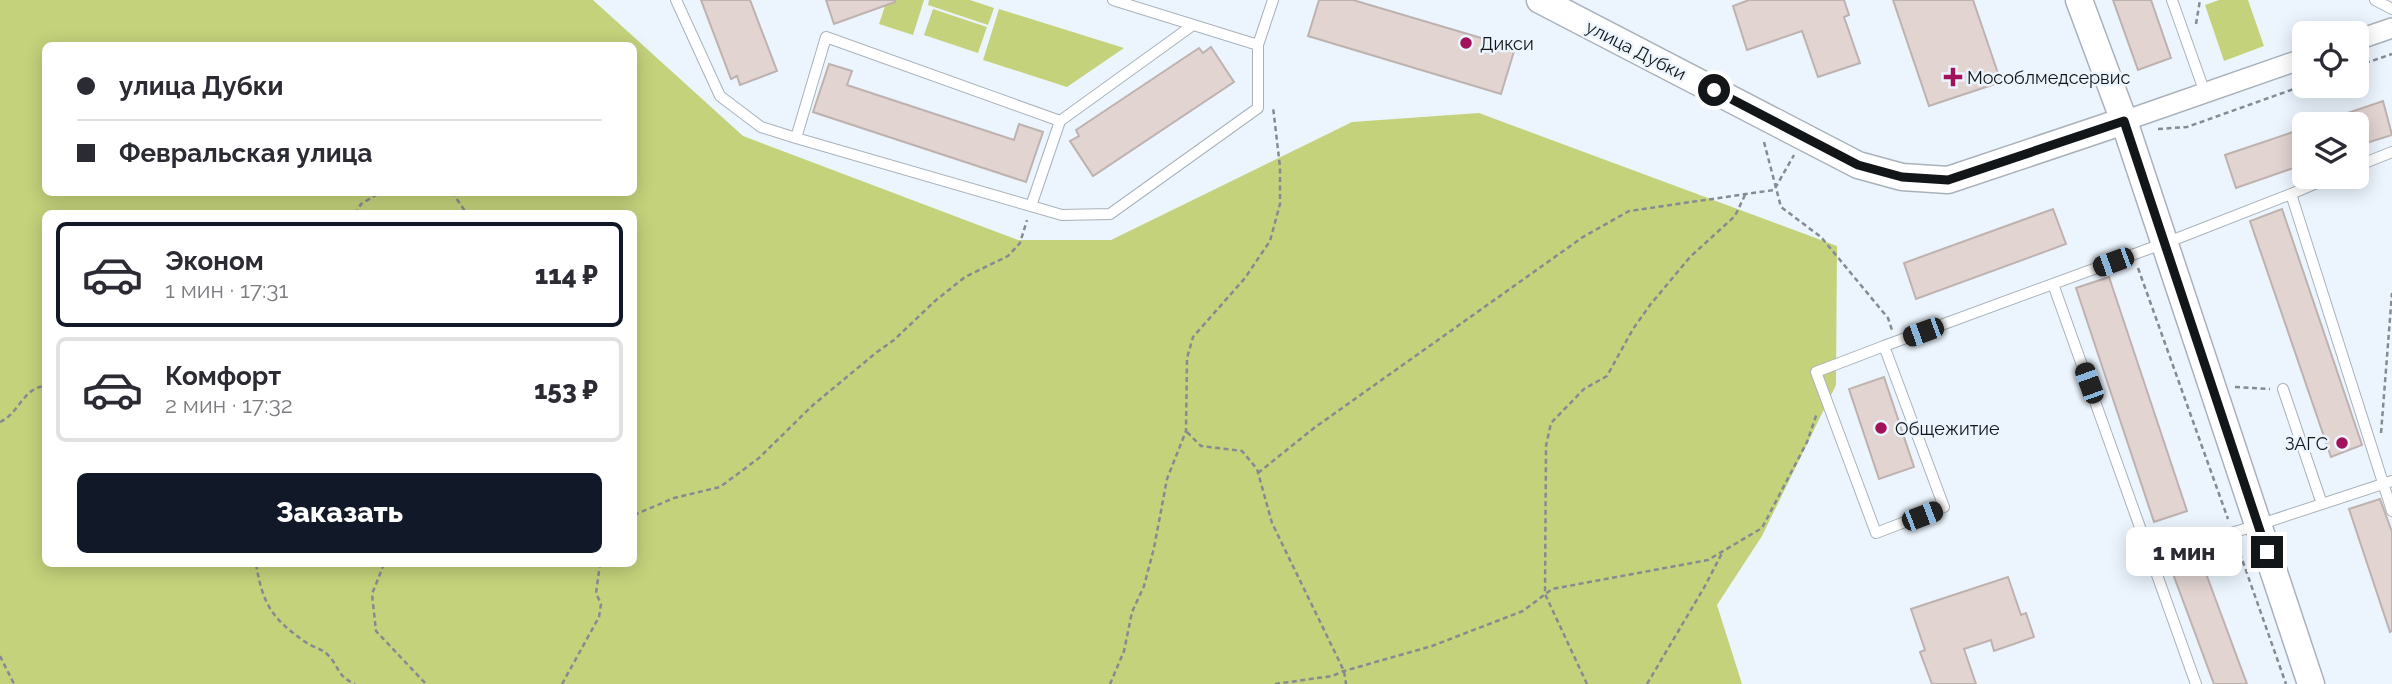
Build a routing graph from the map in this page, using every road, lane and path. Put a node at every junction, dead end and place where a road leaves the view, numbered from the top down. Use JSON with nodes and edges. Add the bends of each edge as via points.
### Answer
{"nodes":[{"id":1,"x":676,"y":0,"type":"edge"},
{"id":2,"x":1113,"y":0,"type":"edge"},
{"id":3,"x":1273,"y":0,"type":"edge"},
{"id":4,"x":1541,"y":0,"type":"edge"},
{"id":5,"x":2078,"y":0,"type":"edge"},
{"id":6,"x":2172,"y":0,"type":"edge"},
{"id":7,"x":2375,"y":0,"type":"edge"},
{"id":8,"x":2392,"y":9,"type":"edge"},
{"id":9,"x":1193,"y":25,"type":"junction"},
{"id":10,"x":2390,"y":33,"type":"edge"},
{"id":11,"x":2369,"y":37,"type":"edge"},
{"id":12,"x":1258,"y":45,"type":"junction"},
{"id":13,"x":2392,"y":54,"type":"edge"},
{"id":14,"x":2369,"y":62,"type":"edge"},
{"id":15,"x":2292,"y":63,"type":"edge"},
{"id":16,"x":2292,"y":90,"type":"edge"},
{"id":17,"x":2205,"y":93,"type":"junction"},
{"id":18,"x":1273,"y":106,"type":"dead end"},
{"id":19,"x":1756,"y":112,"type":"junction"},
{"id":20,"x":1060,"y":121,"type":"junction"},
{"id":21,"x":2136,"y":125,"type":"junction"},
{"id":22,"x":1804,"y":136,"type":"junction"},
{"id":23,"x":796,"y":138,"type":"junction"},
{"id":24,"x":2392,"y":152,"type":"edge"},
{"id":25,"x":2369,"y":161,"type":"edge"},
{"id":26,"x":1776,"y":187,"type":"junction"},
{"id":27,"x":2303,"y":189,"type":"edge"},
{"id":28,"x":1746,"y":194,"type":"junction"},
{"id":29,"x":2291,"y":194,"type":"junction"},
{"id":30,"x":374,"y":196,"type":"edge"},
{"id":31,"x":1031,"y":206,"type":"junction"},
{"id":32,"x":357,"y":210,"type":"edge"},
{"id":33,"x":2164,"y":243,"type":"junction"},
{"id":34,"x":2133,"y":254,"type":"junction"},
{"id":35,"x":2053,"y":284,"type":"junction"},
{"id":36,"x":2392,"y":293,"type":"edge"},
{"id":37,"x":2391,"y":329,"type":"edge"},
{"id":38,"x":1897,"y":342,"type":"junction"},
{"id":39,"x":1884,"y":346,"type":"junction"},
{"id":40,"x":42,"y":387,"type":"edge"},
{"id":41,"x":2231,"y":387,"type":"dead end"},
{"id":42,"x":2283,"y":389,"type":"joint"},
{"id":43,"x":1824,"y":393,"type":"junction"},
{"id":44,"x":0,"y":422,"type":"edge"},
{"id":45,"x":1186,"y":431,"type":"junction"},
{"id":46,"x":2376,"y":462,"type":"junction"},
{"id":47,"x":1258,"y":473,"type":"junction"},
{"id":48,"x":2388,"y":483,"type":"edge"},
{"id":49,"x":2322,"y":504,"type":"junction"},
{"id":50,"x":2392,"y":511,"type":"edge"},
{"id":51,"x":637,"y":514,"type":"edge"},
{"id":52,"x":2246,"y":529,"type":"junction"},
{"id":53,"x":1723,"y":552,"type":"junction"},
{"id":54,"x":2151,"y":557,"type":"junction"},
{"id":55,"x":257,"y":567,"type":"edge"},
{"id":56,"x":383,"y":567,"type":"edge"},
{"id":57,"x":600,"y":567,"type":"edge"},
{"id":58,"x":1545,"y":594,"type":"junction"},
{"id":59,"x":0,"y":656,"type":"edge"},
{"id":60,"x":1344,"y":671,"type":"junction"},
{"id":61,"x":14,"y":684,"type":"edge"},
{"id":62,"x":355,"y":684,"type":"edge"},
{"id":63,"x":426,"y":684,"type":"edge"},
{"id":64,"x":562,"y":684,"type":"edge"},
{"id":65,"x":1110,"y":684,"type":"edge"},
{"id":66,"x":1275,"y":684,"type":"edge"},
{"id":67,"x":1346,"y":684,"type":"edge"},
{"id":68,"x":1587,"y":684,"type":"edge"},
{"id":69,"x":1647,"y":684,"type":"edge"},
{"id":70,"x":2196,"y":684,"type":"edge"},
{"id":71,"x":2286,"y":684,"type":"edge"},
{"id":72,"x":2311,"y":684,"type":"edge"}],
"edges":[{"from":1,"to":23,"type":"lane","via":[[720,96],[761,127]]},
{"from":2,"to":9,"type":"lane"},
{"from":3,"to":12,"type":"lane"},
{"from":4,"to":19,"type":"main road","name":"улица Дубки"},
{"from":5,"to":21,"type":"main road"},
{"from":6,"to":17,"type":"lane"},
{"from":7,"to":8,"type":"lane"},
{"from":9,"to":12,"type":"lane"},
{"from":9,"to":20,"type":"lane"},
{"from":10,"to":11,"type":"street"},
{"from":12,"to":31,"type":"lane","via":[[1258,108],[1110,214],[1062,215]]},
{"from":13,"to":14,"type":"path"},
{"from":15,"to":17,"type":"street"},
{"from":16,"to":21,"type":"path","via":[[2187,127]]},
{"from":17,"to":21,"type":"street"},
{"from":18,"to":45,"type":"path","via":[[1280,204],[1270,242],[1194,337],[1187,358]]},
{"from":19,"to":22,"type":"main road","name":"улица Дубки"},
{"from":19,"to":26,"type":"path"},
{"from":20,"to":23,"type":"lane","via":[[826,37]]},
{"from":20,"to":31,"type":"lane"},
{"from":21,"to":22,"type":"main road","name":"улица Дубки","via":[[1948,180],[1902,177],[1858,165]]},
{"from":21,"to":33,"type":"main road"},
{"from":22,"to":26,"type":"path"},
{"from":23,"to":31,"type":"lane"},
{"from":24,"to":25,"type":"lane"},
{"from":26,"to":28,"type":"path"},
{"from":26,"to":38,"type":"path","via":[[1781,207],[1821,237],[1888,318]]},
{"from":27,"to":29,"type":"lane"},
{"from":28,"to":47,"type":"path","via":[[1629,211],[1583,237],[1314,428]]},
{"from":28,"to":58,"type":"path","via":[[1735,216],[1690,257],[1650,305],[1607,376],[1584,389],[1551,423],[1546,446]]},
{"from":29,"to":33,"type":"lane"},
{"from":29,"to":46,"type":"lane"},
{"from":30,"to":32,"type":"path"},
{"from":31,"to":51,"type":"path","via":[[1020,243],[1008,256],[965,277],[934,301],[759,458],[720,487],[674,498]]},
{"from":33,"to":34,"type":"lane"},
{"from":33,"to":52,"type":"main road"},
{"from":34,"to":35,"type":"lane"},
{"from":34,"to":52,"type":"path"},
{"from":35,"to":38,"type":"lane"},
{"from":35,"to":54,"type":"lane"},
{"from":36,"to":37,"type":"path"},
{"from":37,"to":46,"type":"path"},
{"from":38,"to":39,"type":"lane"},
{"from":39,"to":43,"type":"lane","via":[[1816,372]]},
{"from":39,"to":43,"type":"lane","via":[[1944,507],[1876,533]]},
{"from":40,"to":44,"type":"path","via":[[30,390]]},
{"from":41,"to":42,"type":"path"},
{"from":42,"to":49,"type":"lane"},
{"from":43,"to":53,"type":"path","via":[[1807,442],[1762,528]]},
{"from":45,"to":47,"type":"path","via":[[1200,446],[1242,451]]},
{"from":45,"to":65,"type":"path","via":[[1167,479],[1151,561]]},
{"from":46,"to":48,"type":"lane"},
{"from":47,"to":60,"type":"path","via":[[1272,523]]},
{"from":48,"to":49,"type":"lane"},
{"from":48,"to":50,"type":"lane"},
{"from":49,"to":52,"type":"lane"},
{"from":52,"to":54,"type":"lane"},
{"from":52,"to":71,"type":"path"},
{"from":52,"to":72,"type":"main road"},
{"from":53,"to":58,"type":"path","via":[[1708,560]]},
{"from":53,"to":69,"type":"path"},
{"from":54,"to":70,"type":"lane"},
{"from":55,"to":62,"type":"path","via":[[274,617],[326,653],[343,679]]},
{"from":56,"to":63,"type":"path","via":[[372,594],[376,631]]},
{"from":57,"to":64,"type":"path","via":[[599,617]]},
{"from":58,"to":60,"type":"path","via":[[1523,611],[1432,646]]},
{"from":58,"to":68,"type":"path"},
{"from":59,"to":61,"type":"path"},
{"from":60,"to":66,"type":"path"},
{"from":60,"to":67,"type":"path"}]}
